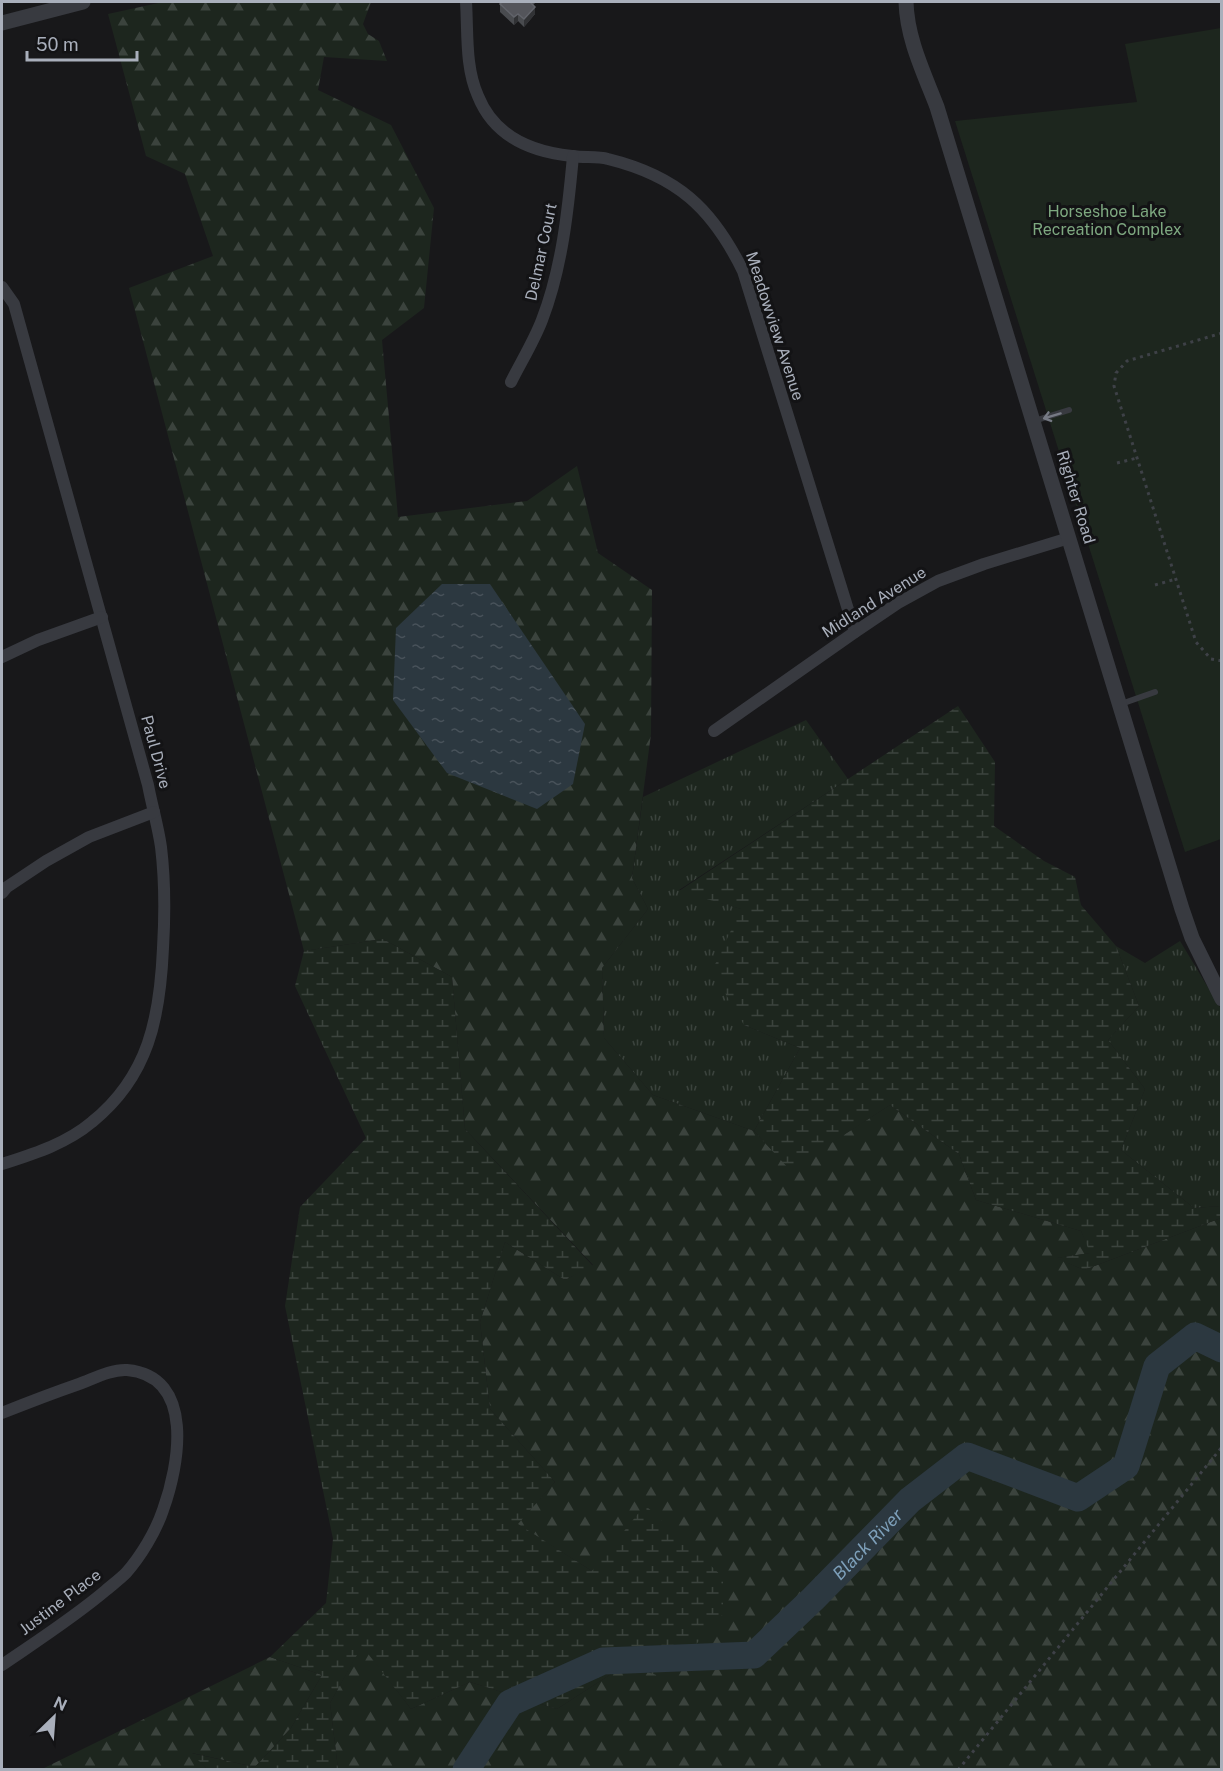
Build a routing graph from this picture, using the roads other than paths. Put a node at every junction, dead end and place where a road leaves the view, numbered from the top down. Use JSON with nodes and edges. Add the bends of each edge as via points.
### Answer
{"nodes":[{"id":1,"x":84,"y":2,"type":"edge"},
{"id":2,"x":466,"y":2,"type":"edge"},
{"id":3,"x":906,"y":2,"type":"edge"},
{"id":4,"x":2,"y":23,"type":"edge"},
{"id":5,"x":573,"y":156,"type":"junction"},
{"id":6,"x":2,"y":287,"type":"edge"},
{"id":7,"x":511,"y":382,"type":"dead end"},
{"id":8,"x":1069,"y":410,"type":"dead end"},
{"id":9,"x":1034,"y":421,"type":"junction"},
{"id":10,"x":1070,"y":538,"type":"junction"},
{"id":11,"x":102,"y":617,"type":"junction"},
{"id":12,"x":855,"y":632,"type":"junction"},
{"id":13,"x":2,"y":657,"type":"edge"},
{"id":14,"x":1155,"y":692,"type":"dead end"},
{"id":15,"x":1121,"y":704,"type":"junction"},
{"id":16,"x":714,"y":731,"type":"dead end"},
{"id":17,"x":154,"y":812,"type":"junction"},
{"id":18,"x":2,"y":893,"type":"edge"},
{"id":19,"x":1221,"y":999,"type":"edge"},
{"id":20,"x":2,"y":1164,"type":"edge"},
{"id":21,"x":2,"y":1413,"type":"edge"},
{"id":22,"x":2,"y":1665,"type":"edge"}],
"edges":[{"from":1,"to":4,"type":"street"},
{"from":2,"to":5,"type":"street","name":"Meadowview Avenue","via":[[472,80],[492,121],[528,147]]},
{"from":3,"to":9,"type":"street","name":"Righter Road","via":[[909,31],[937,107]]},
{"from":5,"to":7,"type":"street","name":"Delmar Court","via":[[554,282],[542,321]]},
{"from":5,"to":12,"type":"street","name":"Meadowview Avenue","via":[[606,158],[674,185],[703,209],[729,242],[742,271]]},
{"from":6,"to":11,"type":"street","name":"Paul Drive","via":[[14,304]]},
{"from":8,"to":9,"type":"lane","one_way":true},
{"from":9,"to":10,"type":"street","name":"Righter Road"},
{"from":10,"to":12,"type":"street","name":"Midland Avenue","via":[[938,581]]},
{"from":10,"to":15,"type":"street","name":"Righter Road"},
{"from":11,"to":13,"type":"street"},
{"from":11,"to":17,"type":"street","name":"Paul Drive"},
{"from":12,"to":16,"type":"street","name":"Midland Avenue"},
{"from":14,"to":15,"type":"lane"},
{"from":15,"to":19,"type":"street","name":"Righter Road","via":[[1182,909]]},
{"from":17,"to":18,"type":"street","via":[[89,837],[46,861]]},
{"from":17,"to":20,"type":"street","name":"Paul Drive","via":[[161,855],[162,988],[145,1054],[132,1080],[92,1123],[38,1152]]},
{"from":21,"to":22,"type":"street","name":"Justine Place","via":[[124,1370],[139,1372],[168,1392],[177,1423],[176,1453],[163,1512],[126,1573],[86,1607]]}]}
